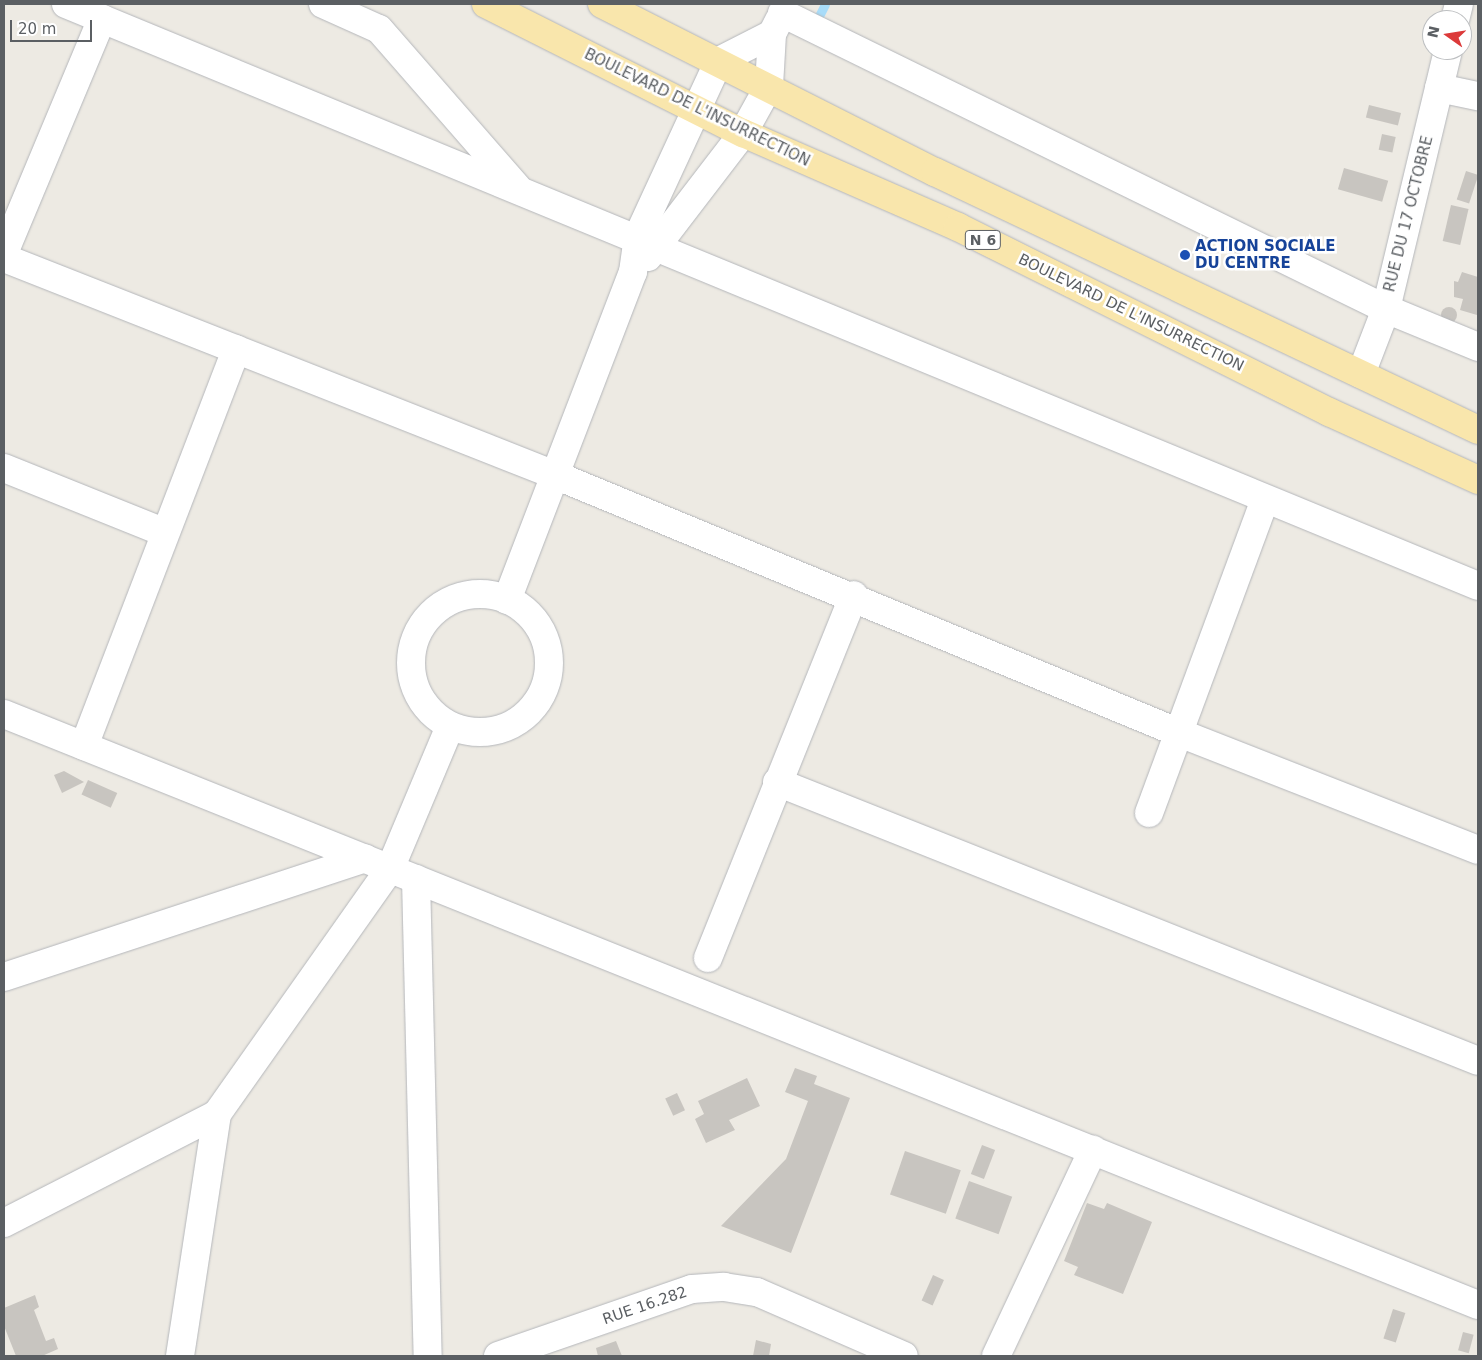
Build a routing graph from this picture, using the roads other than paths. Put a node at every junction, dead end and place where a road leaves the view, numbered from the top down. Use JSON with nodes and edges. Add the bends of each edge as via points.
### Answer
{"nodes":[{"id":1,"x":66,"y":4,"type":"edge"},
{"id":2,"x":323,"y":4,"type":"edge"},
{"id":3,"x":486,"y":4,"type":"edge"},
{"id":4,"x":602,"y":4,"type":"edge"},
{"id":5,"x":780,"y":17,"type":"edge"},
{"id":6,"x":102,"y":19,"type":"junction"},
{"id":7,"x":1446,"y":60,"type":"edge"},
{"id":8,"x":720,"y":61,"type":"junction"},
{"id":9,"x":769,"y":86,"type":"junction"},
{"id":10,"x":1439,"y":88,"type":"junction"},
{"id":11,"x":1478,"y":96,"type":"edge"},
{"id":12,"x":696,"y":110,"type":"junction"},
{"id":13,"x":743,"y":133,"type":"junction"},
{"id":14,"x":521,"y":192,"type":"junction"},
{"id":15,"x":649,"y":241,"type":"junction"},
{"id":16,"x":4,"y":253,"type":"edge"},
{"id":17,"x":4,"y":258,"type":"edge"},
{"id":18,"x":1386,"y":310,"type":"junction"},
{"id":19,"x":1478,"y":347,"type":"edge"},
{"id":20,"x":236,"y":349,"type":"junction"},
{"id":21,"x":1361,"y":374,"type":"junction"},
{"id":22,"x":1478,"y":430,"type":"edge"},
{"id":23,"x":4,"y":468,"type":"edge"},
{"id":24,"x":555,"y":475,"type":"junction"},
{"id":25,"x":1478,"y":480,"type":"edge"},
{"id":26,"x":1265,"y":500,"type":"junction"},
{"id":27,"x":163,"y":532,"type":"junction"},
{"id":28,"x":1478,"y":586,"type":"edge"},
{"id":29,"x":854,"y":595,"type":"junction"},
{"id":30,"x":507,"y":600,"type":"junction"},
{"id":31,"x":4,"y":714,"type":"edge"},
{"id":32,"x":450,"y":726,"type":"junction"},
{"id":33,"x":1177,"y":732,"type":"junction"},
{"id":34,"x":84,"y":746,"type":"junction"},
{"id":35,"x":777,"y":782,"type":"junction"},
{"id":36,"x":1149,"y":812,"type":"dead end"},
{"id":37,"x":1478,"y":850,"type":"edge"},
{"id":38,"x":365,"y":858,"type":"junction"},
{"id":39,"x":390,"y":869,"type":"junction"},
{"id":40,"x":416,"y":879,"type":"junction"},
{"id":41,"x":708,"y":958,"type":"dead end"},
{"id":42,"x":4,"y":977,"type":"edge"},
{"id":43,"x":1478,"y":1061,"type":"edge"},
{"id":44,"x":217,"y":1114,"type":"junction"},
{"id":45,"x":1092,"y":1150,"type":"junction"},
{"id":46,"x":4,"y":1223,"type":"edge"},
{"id":47,"x":1478,"y":1305,"type":"edge"},
{"id":48,"x":180,"y":1356,"type":"edge"},
{"id":49,"x":428,"y":1356,"type":"edge"},
{"id":50,"x":498,"y":1356,"type":"edge"},
{"id":51,"x":904,"y":1356,"type":"edge"},
{"id":52,"x":996,"y":1356,"type":"edge"}],
"edges":[{"from":1,"to":6,"type":"street"},
{"from":2,"to":14,"type":"street","via":[[379,29]]},
{"from":3,"to":12,"type":"main road","name":"BOULEVARD DE L'INSURRECTION","number":"N 6"},
{"from":4,"to":8,"type":"main road","number":"N 6"},
{"from":5,"to":8,"type":"street"},
{"from":5,"to":9,"type":"street"},
{"from":5,"to":18,"type":"street"},
{"from":6,"to":14,"type":"street"},
{"from":6,"to":16,"type":"street"},
{"from":7,"to":10,"type":"street","name":"RUE DU 17 OCTOBRE"},
{"from":8,"to":9,"type":"main road","number":"N 6"},
{"from":8,"to":12,"type":"street"},
{"from":9,"to":13,"type":"street"},
{"from":9,"to":21,"type":"main road","number":"N 6","via":[[953,181]]},
{"from":10,"to":11,"type":"street"},
{"from":10,"to":18,"type":"street","name":"RUE DU 17 OCTOBRE"},
{"from":12,"to":13,"type":"main road","name":"BOULEVARD DE L'INSURRECTION","number":"N 6"},
{"from":12,"to":15,"type":"street"},
{"from":13,"to":15,"type":"street"},
{"from":13,"to":25,"type":"main road","name":"BOULEVARD DE L'INSURRECTION","number":"N 6","via":[[958,227],[1329,412]]},
{"from":14,"to":15,"type":"street"},
{"from":15,"to":24,"type":"street","via":[[633,272]]},
{"from":15,"to":26,"type":"street"},
{"from":17,"to":20,"type":"street"},
{"from":18,"to":19,"type":"street"},
{"from":18,"to":21,"type":"street","name":"RUE DU 17 OCTOBRE"},
{"from":20,"to":24,"type":"street"},
{"from":20,"to":27,"type":"street"},
{"from":21,"to":22,"type":"main road","number":"N 6"},
{"from":23,"to":27,"type":"street"},
{"from":24,"to":29,"type":"street"},
{"from":24,"to":30,"type":"street"},
{"from":26,"to":28,"type":"street"},
{"from":26,"to":33,"type":"street"},
{"from":27,"to":34,"type":"street"},
{"from":29,"to":33,"type":"street"},
{"from":29,"to":35,"type":"street"},
{"from":30,"to":32,"type":"street","via":[[477,594],[450,600],[428,617],[416,638],[414,684],[428,709]]},
{"from":30,"to":32,"type":"street","via":[[526,610],[540,627],[549,652],[548,682],[536,706],[517,723],[487,733]]},
{"from":31,"to":34,"type":"street"},
{"from":32,"to":39,"type":"street"},
{"from":33,"to":36,"type":"street"},
{"from":33,"to":37,"type":"street"},
{"from":34,"to":38,"type":"street"},
{"from":35,"to":41,"type":"street"},
{"from":35,"to":43,"type":"street"},
{"from":38,"to":39,"type":"street"},
{"from":38,"to":42,"type":"street"},
{"from":39,"to":40,"type":"street"},
{"from":39,"to":44,"type":"street"},
{"from":40,"to":45,"type":"street"},
{"from":40,"to":49,"type":"street"},
{"from":44,"to":46,"type":"street"},
{"from":44,"to":48,"type":"street"},
{"from":45,"to":47,"type":"street"},
{"from":45,"to":52,"type":"street"},
{"from":50,"to":51,"type":"street","name":"RUE 16.282","via":[[692,1289],[724,1287],[757,1292]]}]}
